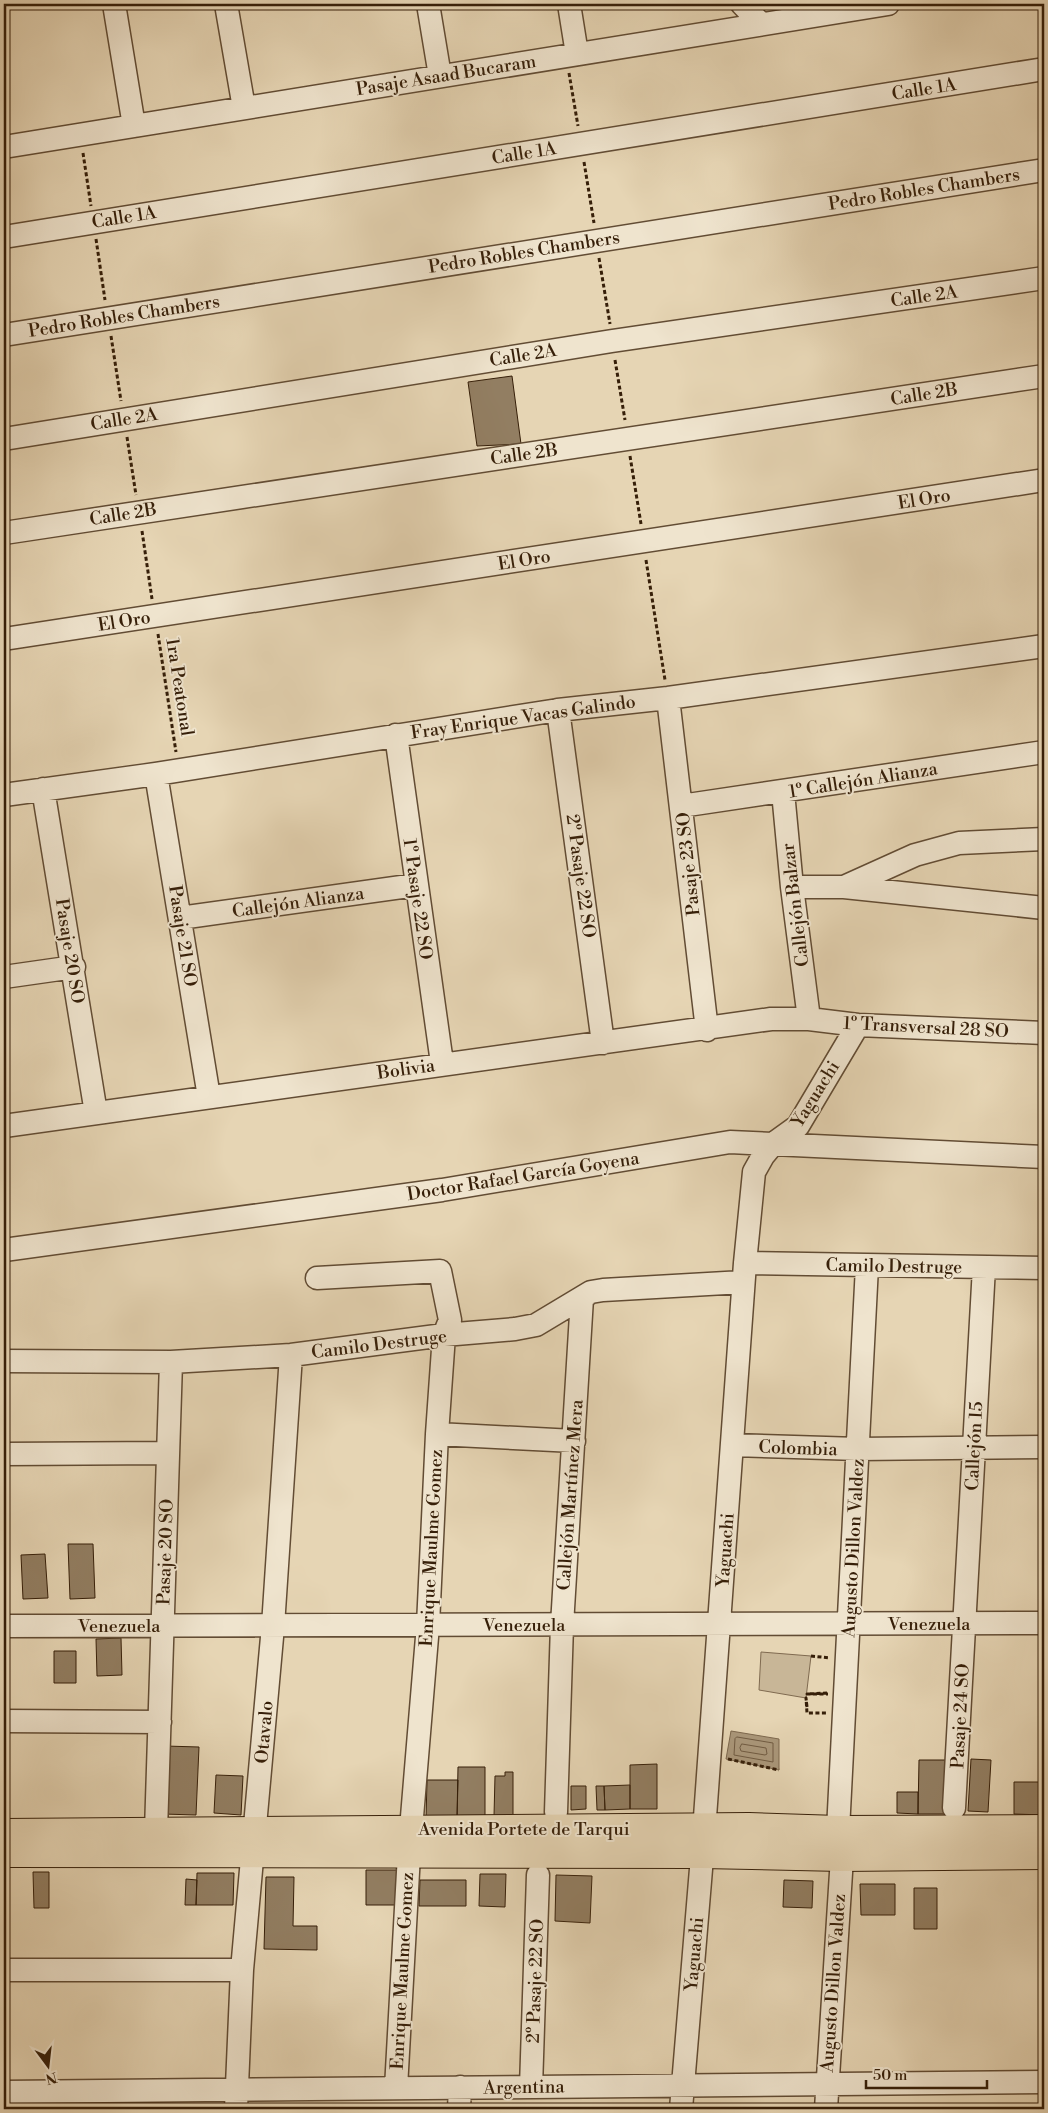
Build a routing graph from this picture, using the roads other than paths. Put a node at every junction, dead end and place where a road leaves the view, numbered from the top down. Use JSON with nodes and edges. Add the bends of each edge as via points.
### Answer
{"nodes":[{"id":1,"x":114,"y":4,"type":"edge"},
{"id":2,"x":226,"y":4,"type":"edge"},
{"id":3,"x":428,"y":4,"type":"edge"},
{"id":4,"x":569,"y":4,"type":"edge"},
{"id":5,"x":742,"y":4,"type":"edge"},
{"id":6,"x":888,"y":4,"type":"edge"},
{"id":7,"x":761,"y":24,"type":"junction"},
{"id":8,"x":572,"y":55,"type":"junction"},
{"id":9,"x":1044,"y":69,"type":"edge"},
{"id":10,"x":440,"y":76,"type":"junction"},
{"id":11,"x":244,"y":108,"type":"junction"},
{"id":12,"x":134,"y":126,"type":"junction"},
{"id":13,"x":4,"y":147,"type":"edge"},
{"id":14,"x":1044,"y":170,"type":"edge"},
{"id":15,"x":4,"y":237,"type":"edge"},
{"id":16,"x":1044,"y":278,"type":"edge"},
{"id":17,"x":4,"y":335,"type":"edge"},
{"id":18,"x":1044,"y":376,"type":"edge"},
{"id":19,"x":4,"y":438,"type":"edge"},
{"id":20,"x":1044,"y":480,"type":"edge"},
{"id":21,"x":4,"y":533,"type":"edge"},
{"id":22,"x":4,"y":639,"type":"edge"},
{"id":23,"x":1044,"y":646,"type":"edge"},
{"id":24,"x":668,"y":698,"type":"junction"},
{"id":25,"x":558,"y":710,"type":"junction"},
{"id":26,"x":396,"y":735,"type":"junction"},
{"id":27,"x":1044,"y":752,"type":"edge"},
{"id":28,"x":156,"y":774,"type":"junction"},
{"id":29,"x":43,"y":789,"type":"junction"},
{"id":30,"x":783,"y":792,"type":"junction"},
{"id":31,"x":4,"y":795,"type":"edge"},
{"id":32,"x":681,"y":806,"type":"junction"},
{"id":33,"x":1044,"y":839,"type":"edge"},
{"id":34,"x":416,"y":885,"type":"junction"},
{"id":35,"x":792,"y":887,"type":"junction"},
{"id":36,"x":844,"y":887,"type":"junction"},
{"id":37,"x":1044,"y":908,"type":"edge"},
{"id":38,"x":180,"y":918,"type":"junction"},
{"id":39,"x":74,"y":967,"type":"junction"},
{"id":40,"x":4,"y":976,"type":"edge"},
{"id":41,"x":809,"y":1019,"type":"junction"},
{"id":42,"x":858,"y":1025,"type":"junction"},
{"id":43,"x":707,"y":1030,"type":"junction"},
{"id":44,"x":1044,"y":1033,"type":"edge"},
{"id":45,"x":603,"y":1043,"type":"junction"},
{"id":46,"x":442,"y":1064,"type":"junction"},
{"id":47,"x":209,"y":1097,"type":"junction"},
{"id":48,"x":96,"y":1113,"type":"junction"},
{"id":49,"x":4,"y":1126,"type":"edge"},
{"id":50,"x":730,"y":1142,"type":"junction"},
{"id":51,"x":773,"y":1144,"type":"junction"},
{"id":52,"x":1044,"y":1157,"type":"edge"},
{"id":53,"x":754,"y":1172,"type":"junction"},
{"id":54,"x":4,"y":1250,"type":"edge"},
{"id":55,"x":868,"y":1266,"type":"junction"},
{"id":56,"x":984,"y":1268,"type":"junction"},
{"id":57,"x":1044,"y":1268,"type":"edge"},
{"id":58,"x":744,"y":1272,"type":"junction"},
{"id":59,"x":317,"y":1278,"type":"dead end"},
{"id":60,"x":582,"y":1298,"type":"junction"},
{"id":61,"x":444,"y":1335,"type":"junction"},
{"id":62,"x":291,"y":1355,"type":"junction"},
{"id":63,"x":4,"y":1360,"type":"edge"},
{"id":64,"x":171,"y":1362,"type":"junction"},
{"id":65,"x":437,"y":1434,"type":"junction"},
{"id":66,"x":574,"y":1440,"type":"junction"},
{"id":67,"x":733,"y":1445,"type":"junction"},
{"id":68,"x":974,"y":1447,"type":"junction"},
{"id":69,"x":1044,"y":1447,"type":"edge"},
{"id":70,"x":858,"y":1449,"type":"junction"},
{"id":71,"x":168,"y":1453,"type":"junction"},
{"id":72,"x":4,"y":1454,"type":"edge"},
{"id":73,"x":1044,"y":1623,"type":"edge"},
{"id":74,"x":849,"y":1624,"type":"junction"},
{"id":75,"x":965,"y":1624,"type":"junction"},
{"id":76,"x":428,"y":1625,"type":"junction"},
{"id":77,"x":562,"y":1625,"type":"junction"},
{"id":78,"x":719,"y":1625,"type":"junction"},
{"id":79,"x":4,"y":1626,"type":"edge"},
{"id":80,"x":163,"y":1626,"type":"junction"},
{"id":81,"x":273,"y":1626,"type":"junction"},
{"id":82,"x":4,"y":1721,"type":"edge"},
{"id":83,"x":160,"y":1722,"type":"junction"},
{"id":84,"x":954,"y":1808,"type":"dead end"},
{"id":85,"x":556,"y":1812,"type":"dead end"},
{"id":86,"x":1044,"y":1829,"type":"edge"},
{"id":87,"x":838,"y":1830,"type":"junction"},
{"id":88,"x":156,"y":1831,"type":"junction"},
{"id":89,"x":4,"y":1833,"type":"edge"},
{"id":90,"x":1044,"y":1835,"type":"edge"},
{"id":91,"x":4,"y":1839,"type":"edge"},
{"id":92,"x":703,"y":1840,"type":"junction"},
{"id":93,"x":254,"y":1841,"type":"junction"},
{"id":94,"x":410,"y":1841,"type":"junction"},
{"id":95,"x":1044,"y":1844,"type":"edge"},
{"id":96,"x":4,"y":1847,"type":"edge"},
{"id":97,"x":4,"y":1853,"type":"edge"},
{"id":98,"x":1044,"y":1855,"type":"edge"},
{"id":99,"x":842,"y":1857,"type":"junction"},
{"id":100,"x":538,"y":1875,"type":"dead end"},
{"id":101,"x":4,"y":1970,"type":"edge"},
{"id":102,"x":242,"y":1970,"type":"junction"},
{"id":103,"x":1044,"y":2082,"type":"edge"},
{"id":104,"x":826,"y":2084,"type":"junction"},
{"id":105,"x":684,"y":2085,"type":"junction"},
{"id":106,"x":531,"y":2087,"type":"junction"},
{"id":107,"x":396,"y":2088,"type":"junction"},
{"id":108,"x":4,"y":2092,"type":"edge"},
{"id":109,"x":460,"y":2098,"type":"edge"},
{"id":110,"x":236,"y":2099,"type":"edge"},
{"id":111,"x":681,"y":2109,"type":"edge"},
{"id":112,"x":826,"y":2109,"type":"edge"}],
"edges":[{"from":1,"to":12,"type":"street"},
{"from":2,"to":11,"type":"street"},
{"from":3,"to":10,"type":"street"},
{"from":4,"to":8,"type":"street"},
{"from":5,"to":7,"type":"street"},
{"from":6,"to":7,"type":"street","name":"Pasaje Asaad Bucaram"},
{"from":7,"to":8,"type":"street","name":"Pasaje Asaad Bucaram"},
{"from":8,"to":10,"type":"street","name":"Pasaje Asaad Bucaram"},
{"from":9,"to":15,"type":"street","name":"Calle 1A"},
{"from":10,"to":11,"type":"street","name":"Pasaje Asaad Bucaram"},
{"from":11,"to":12,"type":"street","name":"Pasaje Asaad Bucaram"},
{"from":12,"to":13,"type":"street","name":"Pasaje Asaad Bucaram"},
{"from":14,"to":17,"type":"street","name":"Pedro Robles Chambers"},
{"from":16,"to":19,"type":"street","name":"Calle 2A","via":[[612,341]]},
{"from":18,"to":21,"type":"street","name":"Calle 2B"},
{"from":20,"to":22,"type":"street","name":"El Oro"},
{"from":23,"to":24,"type":"street","name":"Fray Enrique Vacas Galindo"},
{"from":24,"to":25,"type":"street","name":"Fray Enrique Vacas Galindo"},
{"from":24,"to":32,"type":"street","name":"Pasaje 23 SO"},
{"from":25,"to":26,"type":"street","name":"Fray Enrique Vacas Galindo"},
{"from":25,"to":45,"type":"street","name":"2º Pasaje 22 SO"},
{"from":26,"to":28,"type":"street","name":"Fray Enrique Vacas Galindo"},
{"from":26,"to":34,"type":"street","name":"1º Pasaje 22 SO"},
{"from":27,"to":30,"type":"street","name":"1º Callejón Alianza"},
{"from":28,"to":29,"type":"street","name":"Fray Enrique Vacas Galindo"},
{"from":28,"to":38,"type":"street","name":"Pasaje 21 SO"},
{"from":29,"to":31,"type":"street","name":"Fray Enrique Vacas Galindo"},
{"from":29,"to":39,"type":"street","name":"Pasaje 20 SO"},
{"from":30,"to":32,"type":"street","name":"1º Callejón Alianza"},
{"from":30,"to":35,"type":"street","name":"Callejón Balzar"},
{"from":32,"to":43,"type":"street","name":"Pasaje 23 SO"},
{"from":33,"to":36,"type":"street","via":[[959,843],[915,855]]},
{"from":34,"to":38,"type":"street","name":"Callejón Alianza"},
{"from":34,"to":46,"type":"street","name":"1º Pasaje 22 SO"},
{"from":35,"to":36,"type":"street"},
{"from":35,"to":41,"type":"street","name":"Callejón Balzar"},
{"from":36,"to":37,"type":"street"},
{"from":38,"to":47,"type":"street","name":"Pasaje 21 SO"},
{"from":39,"to":40,"type":"street"},
{"from":39,"to":48,"type":"street","name":"Pasaje 20 SO"},
{"from":41,"to":42,"type":"street","name":"1º Transversal 28 SO"},
{"from":41,"to":43,"type":"street","name":"Bolivia","via":[[771,1019]]},
{"from":42,"to":44,"type":"street","name":"1º Transversal 28 SO"},
{"from":42,"to":51,"type":"street","name":"Yaguachi","via":[[798,1126]]},
{"from":43,"to":45,"type":"street","name":"Bolivia"},
{"from":45,"to":46,"type":"street","name":"Bolivia"},
{"from":46,"to":47,"type":"street","name":"Bolivia"},
{"from":47,"to":48,"type":"street","name":"Bolivia"},
{"from":48,"to":49,"type":"street","name":"Bolivia"},
{"from":50,"to":51,"type":"street","name":"Doctor Rafael García Goyena"},
{"from":50,"to":53,"type":"street","via":[[748,1158]]},
{"from":50,"to":54,"type":"street","name":"Doctor Rafael García Goyena","via":[[442,1190]]},
{"from":51,"to":52,"type":"street","name":"Doctor Rafael García Goyena"},
{"from":51,"to":53,"type":"street","name":"Yaguachi"},
{"from":53,"to":58,"type":"street","name":"Yaguachi"},
{"from":55,"to":56,"type":"street","name":"Camilo Destruge"},
{"from":55,"to":58,"type":"street","name":"Camilo Destruge"},
{"from":55,"to":70,"type":"street","name":"Augusto Dillon Valdez"},
{"from":56,"to":57,"type":"street","name":"Camilo Destruge"},
{"from":56,"to":68,"type":"street","name":"Callejón 15"},
{"from":58,"to":60,"type":"street","name":"Camilo Destruge","via":[[603,1290]]},
{"from":58,"to":67,"type":"street","name":"Yaguachi"},
{"from":59,"to":61,"type":"street","name":"Enrique Maulme Gomez","via":[[436,1270],[442,1274],[450,1320]]},
{"from":60,"to":61,"type":"street","name":"Camilo Destruge","via":[[536,1325],[515,1330]]},
{"from":60,"to":66,"type":"street","name":"Callejón Martínez Mera"},
{"from":61,"to":62,"type":"street","name":"Camilo Destruge"},
{"from":61,"to":65,"type":"street","name":"Enrique Maulme Gomez"},
{"from":62,"to":64,"type":"street","name":"Camilo Destruge"},
{"from":62,"to":81,"type":"street","name":"Otavalo"},
{"from":63,"to":64,"type":"street","name":"Camilo Destruge"},
{"from":64,"to":71,"type":"street","name":"Pasaje 20 SO"},
{"from":65,"to":66,"type":"street"},
{"from":65,"to":76,"type":"street","name":"Enrique Maulme Gomez"},
{"from":66,"to":77,"type":"street","name":"Callejón Martínez Mera"},
{"from":67,"to":70,"type":"street","name":"Colombia"},
{"from":67,"to":78,"type":"street","name":"Yaguachi"},
{"from":68,"to":69,"type":"street","name":"Colombia"},
{"from":68,"to":70,"type":"street","name":"Colombia"},
{"from":68,"to":75,"type":"street","name":"Callejón 15"},
{"from":70,"to":74,"type":"street","name":"Augusto Dillon Valdez"},
{"from":71,"to":72,"type":"street"},
{"from":71,"to":80,"type":"street","name":"Pasaje 20 SO"},
{"from":73,"to":75,"type":"street","name":"Venezuela"},
{"from":74,"to":75,"type":"street","name":"Venezuela"},
{"from":74,"to":78,"type":"street","name":"Venezuela"},
{"from":74,"to":87,"type":"street","name":"Augusto Dillon Valdez"},
{"from":75,"to":84,"type":"street","name":"Pasaje 24 SO"},
{"from":76,"to":77,"type":"street","name":"Venezuela"},
{"from":76,"to":81,"type":"street","name":"Venezuela"},
{"from":76,"to":94,"type":"street","name":"Enrique Maulme Gomez"},
{"from":77,"to":78,"type":"street","name":"Venezuela"},
{"from":77,"to":85,"type":"street","name":"Callejón Martínez Mera"},
{"from":78,"to":92,"type":"street","name":"Yaguachi"},
{"from":79,"to":80,"type":"street","name":"Venezuela"},
{"from":80,"to":81,"type":"street","name":"Venezuela"},
{"from":80,"to":83,"type":"street","name":"Pasaje 20 SO"},
{"from":81,"to":93,"type":"street","name":"Otavalo"},
{"from":82,"to":83,"type":"street"},
{"from":83,"to":88,"type":"street","name":"Pasaje 20 SO"},
{"from":86,"to":87,"type":"main road","name":"Avenida Portete de Tarqui"},
{"from":87,"to":92,"type":"main road","name":"Avenida Portete de Tarqui"},
{"from":88,"to":89,"type":"main road","name":"Avenida Portete de Tarqui"},
{"from":88,"to":93,"type":"main road","name":"Avenida Portete de Tarqui"},
{"from":90,"to":92,"type":"street","name":"Avenida Portete de Tarqui"},
{"from":91,"to":93,"type":"street","name":"Avenida Portete de Tarqui"},
{"from":92,"to":93,"type":"street","name":"Avenida Portete de Tarqui"},
{"from":92,"to":94,"type":"main road","name":"Avenida Portete de Tarqui"},
{"from":92,"to":95,"type":"street","name":"Avenida Portete de Tarqui"},
{"from":92,"to":99,"type":"main road","name":"Avenida Portete de Tarqui"},
{"from":92,"to":105,"type":"street","name":"Yaguachi"},
{"from":93,"to":94,"type":"main road","name":"Avenida Portete de Tarqui"},
{"from":93,"to":96,"type":"street","name":"Avenida Portete de Tarqui"},
{"from":93,"to":97,"type":"main road","name":"Avenida Portete de Tarqui"},
{"from":93,"to":102,"type":"street","name":"Otavalo"},
{"from":94,"to":107,"type":"street","name":"Enrique Maulme Gomez"},
{"from":98,"to":99,"type":"main road","name":"Avenida Portete de Tarqui"},
{"from":99,"to":104,"type":"street","name":"Augusto Dillon Valdez"},
{"from":100,"to":106,"type":"street","name":"2º Pasaje 22 SO"},
{"from":101,"to":102,"type":"street"},
{"from":102,"to":110,"type":"street","name":"Otavalo"},
{"from":103,"to":104,"type":"street","name":"Argentina"},
{"from":104,"to":105,"type":"street","name":"Argentina"},
{"from":104,"to":112,"type":"street","name":"Augusto Dillon Valdez"},
{"from":105,"to":106,"type":"street","name":"Argentina"},
{"from":105,"to":111,"type":"street","name":"Yaguachi"},
{"from":106,"to":109,"type":"street","name":"Argentina"},
{"from":107,"to":109,"type":"street","name":"Argentina"},
{"from":107,"to":110,"type":"street","name":"Argentina"},
{"from":108,"to":110,"type":"street","name":"Argentina"}]}
